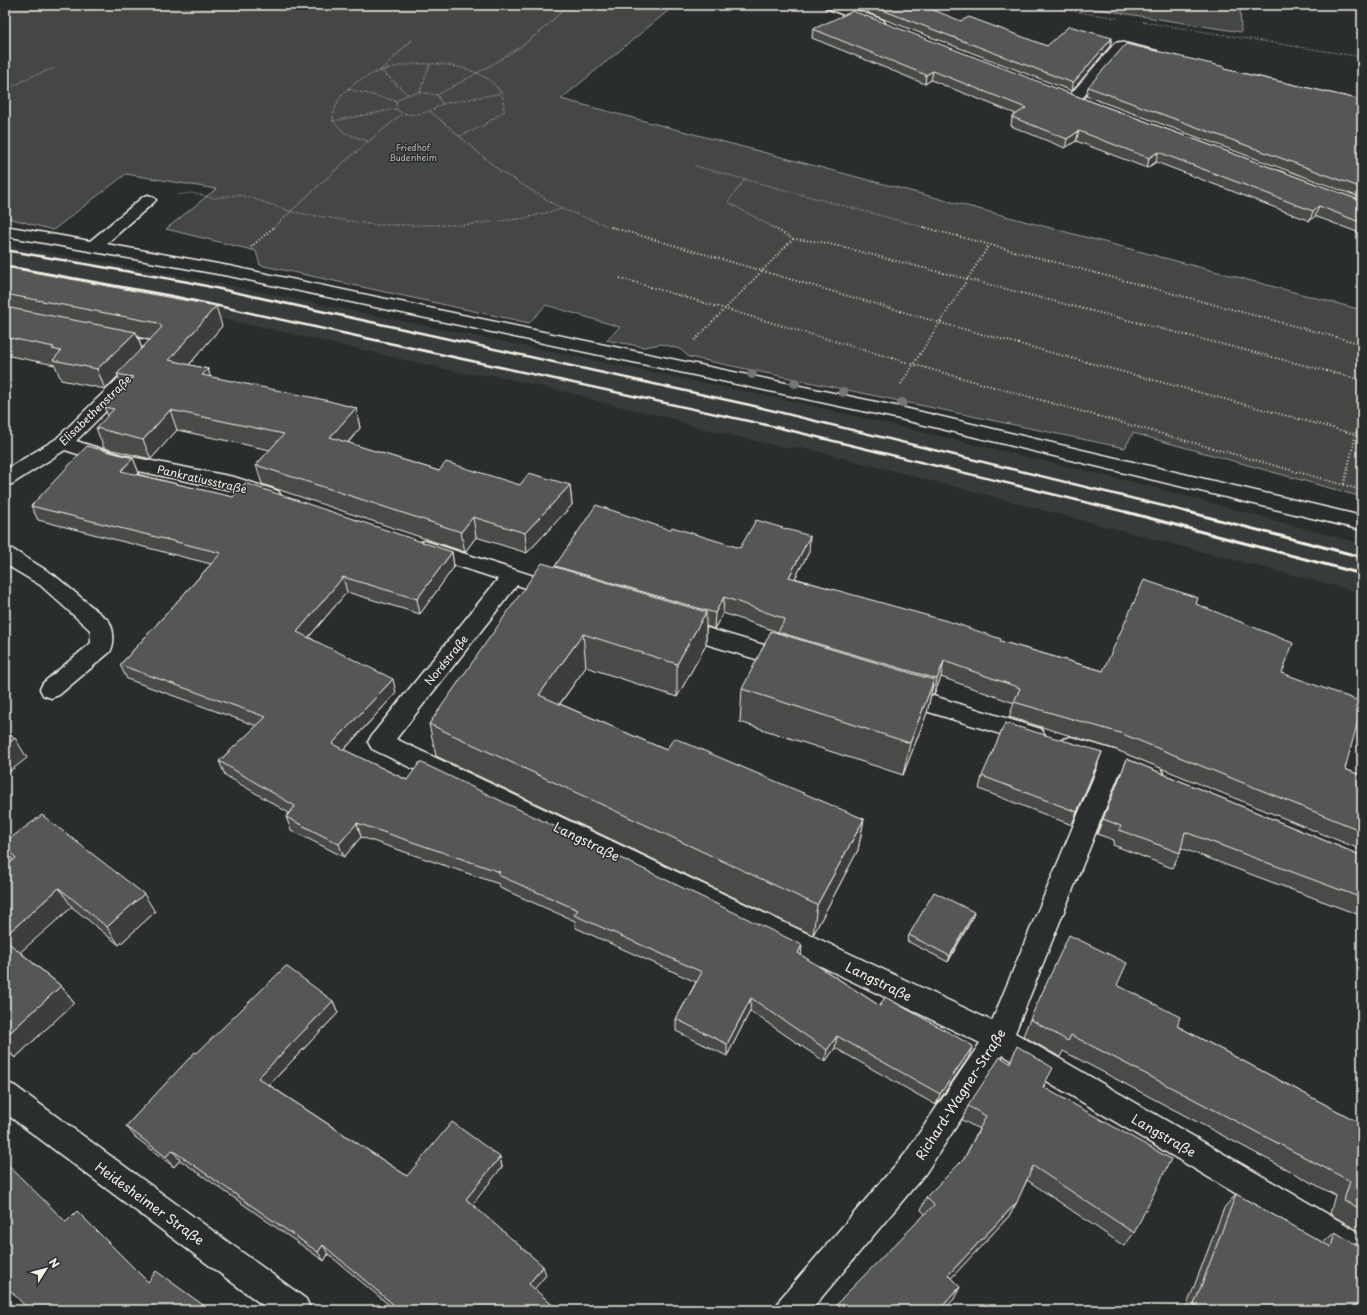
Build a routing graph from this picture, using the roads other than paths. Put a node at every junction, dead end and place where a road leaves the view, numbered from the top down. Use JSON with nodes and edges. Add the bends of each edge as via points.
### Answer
{"nodes":[{"id":1,"x":831,"y":5,"type":"edge"},
{"id":2,"x":891,"y":28,"type":"edge"},
{"id":3,"x":1165,"y":57,"type":"edge"},
{"id":4,"x":1059,"y":93,"type":"edge"},
{"id":5,"x":1074,"y":99,"type":"junction"},
{"id":6,"x":1088,"y":104,"type":"edge"},
{"id":7,"x":148,"y":200,"type":"dead end"},
{"id":8,"x":5,"y":231,"type":"edge"},
{"id":9,"x":92,"y":247,"type":"junction"},
{"id":10,"x":97,"y":336,"type":"edge"},
{"id":11,"x":64,"y":443,"type":"junction"},
{"id":12,"x":5,"y":479,"type":"edge"},
{"id":13,"x":286,"y":502,"type":"edge"},
{"id":14,"x":1362,"y":524,"type":"edge"},
{"id":15,"x":407,"y":542,"type":"edge"},
{"id":16,"x":5,"y":554,"type":"edge"},
{"id":17,"x":512,"y":577,"type":"junction"},
{"id":18,"x":580,"y":598,"type":"edge"},
{"id":19,"x":656,"y":621,"type":"edge"},
{"id":20,"x":809,"y":667,"type":"edge"},
{"id":21,"x":51,"y":689,"type":"dead end"},
{"id":22,"x":885,"y":690,"type":"edge"},
{"id":23,"x":380,"y":742,"type":"joint"},
{"id":24,"x":1113,"y":759,"type":"junction"},
{"id":25,"x":1172,"y":783,"type":"edge"},
{"id":26,"x":999,"y":1038,"type":"junction"},
{"id":27,"x":5,"y":1096,"type":"edge"},
{"id":28,"x":1362,"y":1251,"type":"edge"},
{"id":29,"x":295,"y":1310,"type":"edge"},
{"id":30,"x":791,"y":1310,"type":"edge"}],
"edges":[{"from":1,"to":2,"type":"street"},
{"from":3,"to":5,"type":"street","via":[[1120,46]]},
{"from":4,"to":5,"type":"street"},
{"from":5,"to":6,"type":"street"},
{"from":7,"to":9,"type":"street"},
{"from":8,"to":9,"type":"street"},
{"from":9,"to":14,"type":"street","via":[[229,271],[900,413]]},
{"from":10,"to":11,"type":"street","name":"Elisabethenstraße","via":[[159,348]]},
{"from":11,"to":12,"type":"street","name":"Elisabethenstraße"},
{"from":11,"to":13,"type":"street","name":"Pankratiusstraße","via":[[118,461],[234,484]]},
{"from":15,"to":17,"type":"street"},
{"from":16,"to":21,"type":"street","via":[[47,580],[102,627],[102,646]]},
{"from":17,"to":18,"type":"street"},
{"from":17,"to":23,"type":"street","name":"Nordstraße"},
{"from":19,"to":20,"type":"street"},
{"from":22,"to":24,"type":"street"},
{"from":23,"to":26,"type":"street","name":"Langstraße"},
{"from":24,"to":25,"type":"street"},
{"from":24,"to":26,"type":"street","name":"Richard-Wagner-Straße"},
{"from":26,"to":28,"type":"street","name":"Langstraße"},
{"from":26,"to":30,"type":"street","name":"Richard-Wagner-Straße","via":[[915,1164]]},
{"from":27,"to":29,"type":"street","name":"Heidesheimer Straße"}]}
